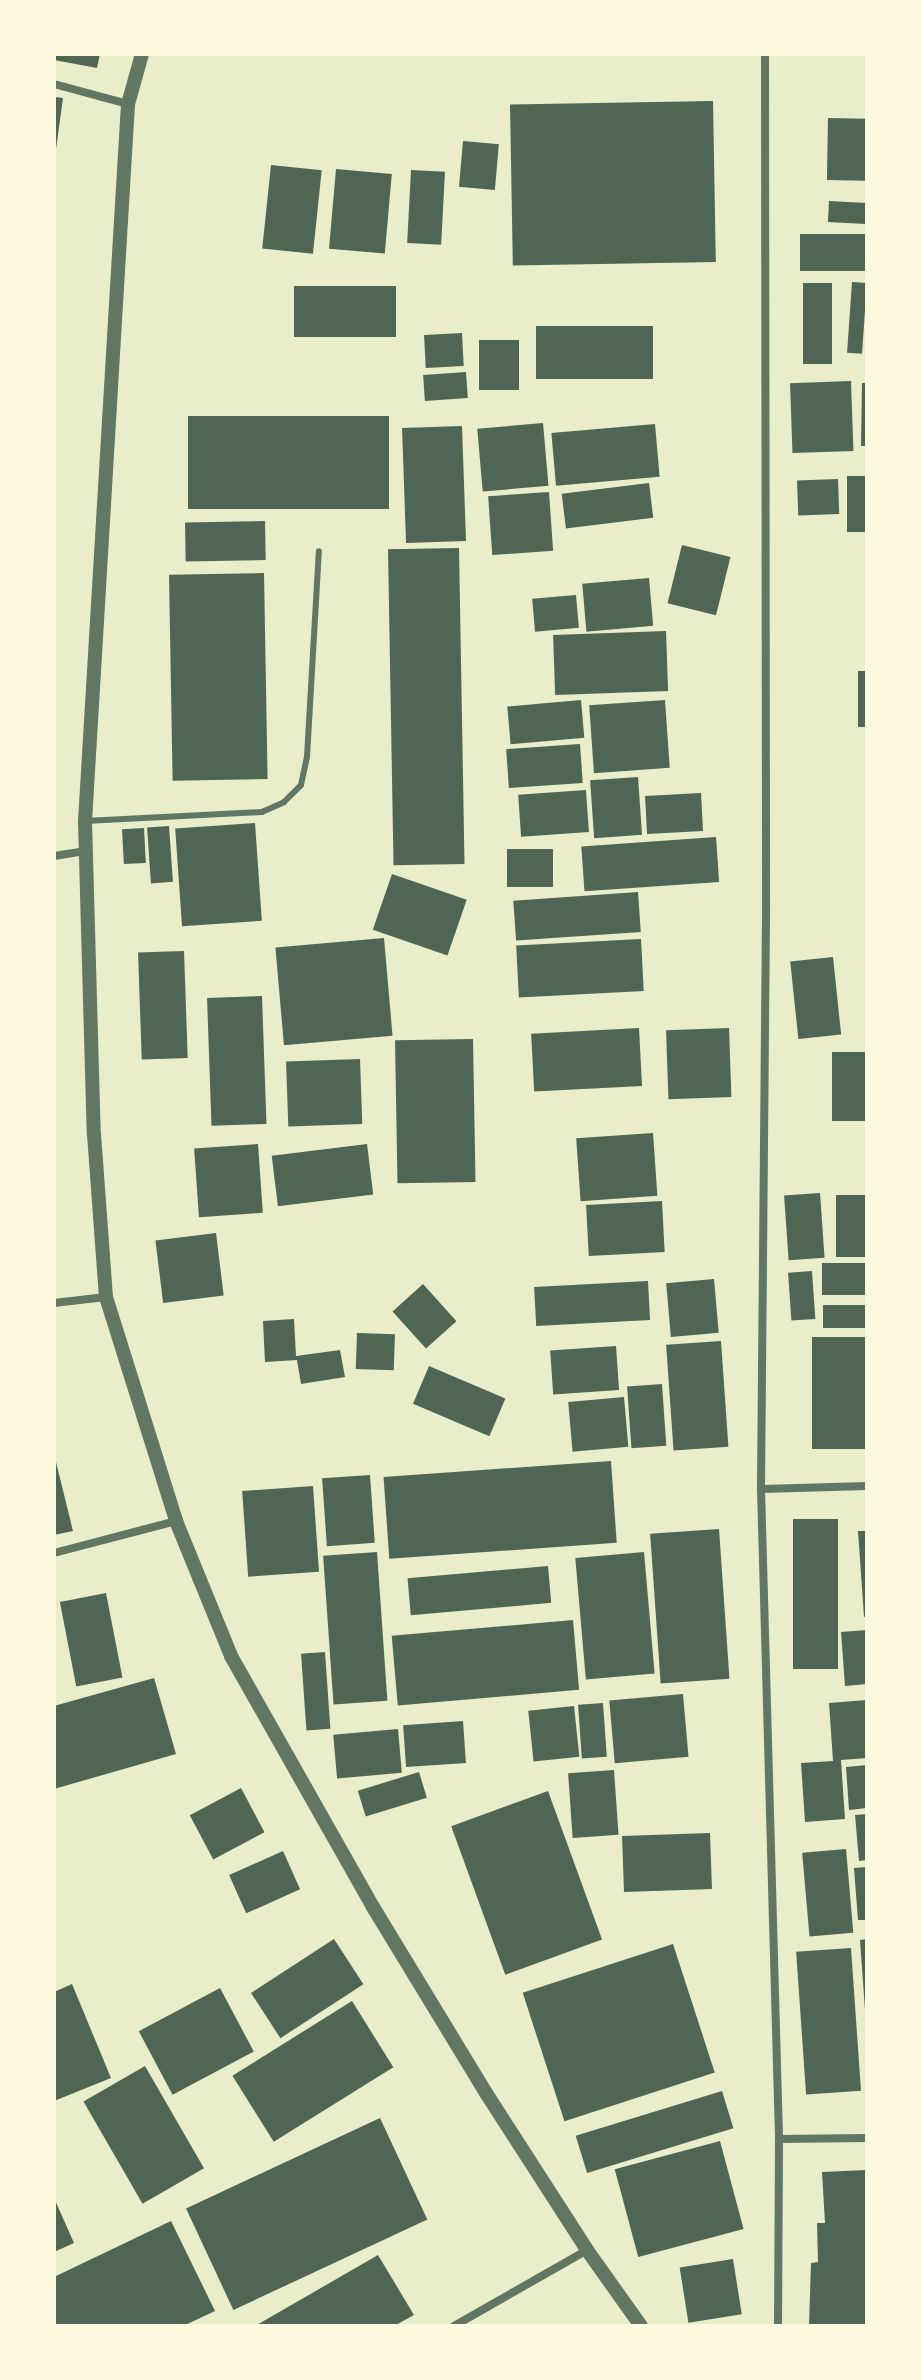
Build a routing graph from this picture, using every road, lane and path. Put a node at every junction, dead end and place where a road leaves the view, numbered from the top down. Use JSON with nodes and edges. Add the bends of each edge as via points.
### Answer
{"nodes":[{"id":1,"x":142,"y":54,"type":"edge"},
{"id":2,"x":765,"y":54,"type":"edge"},
{"id":3,"x":54,"y":84,"type":"edge"},
{"id":4,"x":128,"y":104,"type":"junction"},
{"id":5,"x":319,"y":551,"type":"dead end"},
{"id":6,"x":85,"y":821,"type":"junction"},
{"id":7,"x":85,"y":851,"type":"junction"},
{"id":8,"x":54,"y":856,"type":"edge"},
{"id":9,"x":106,"y":1297,"type":"junction"},
{"id":10,"x":54,"y":1303,"type":"edge"},
{"id":11,"x":867,"y":1486,"type":"edge"},
{"id":12,"x":761,"y":1489,"type":"junction"},
{"id":13,"x":176,"y":1521,"type":"junction"},
{"id":14,"x":54,"y":1553,"type":"edge"},
{"id":15,"x":867,"y":2138,"type":"edge"},
{"id":16,"x":779,"y":2139,"type":"junction"},
{"id":17,"x":587,"y":2250,"type":"junction"},
{"id":18,"x":454,"y":2326,"type":"edge"},
{"id":19,"x":641,"y":2326,"type":"edge"},
{"id":20,"x":778,"y":2326,"type":"edge"}],
"edges":[{"from":1,"to":4,"type":"street"},
{"from":2,"to":12,"type":"street"},
{"from":3,"to":4,"type":"street"},
{"from":4,"to":6,"type":"street"},
{"from":5,"to":6,"type":"lane","via":[[301,785],[284,802],[262,812]]},
{"from":6,"to":7,"type":"street"},
{"from":7,"to":8,"type":"street"},
{"from":7,"to":9,"type":"street","via":[[94,1134]]},
{"from":9,"to":10,"type":"street"},
{"from":9,"to":13,"type":"street"},
{"from":11,"to":12,"type":"street"},
{"from":12,"to":16,"type":"street"},
{"from":13,"to":14,"type":"street"},
{"from":13,"to":17,"type":"street","via":[[231,1656],[373,1907]]},
{"from":15,"to":16,"type":"street"},
{"from":16,"to":20,"type":"street"},
{"from":17,"to":18,"type":"street"},
{"from":17,"to":19,"type":"street"}]}
